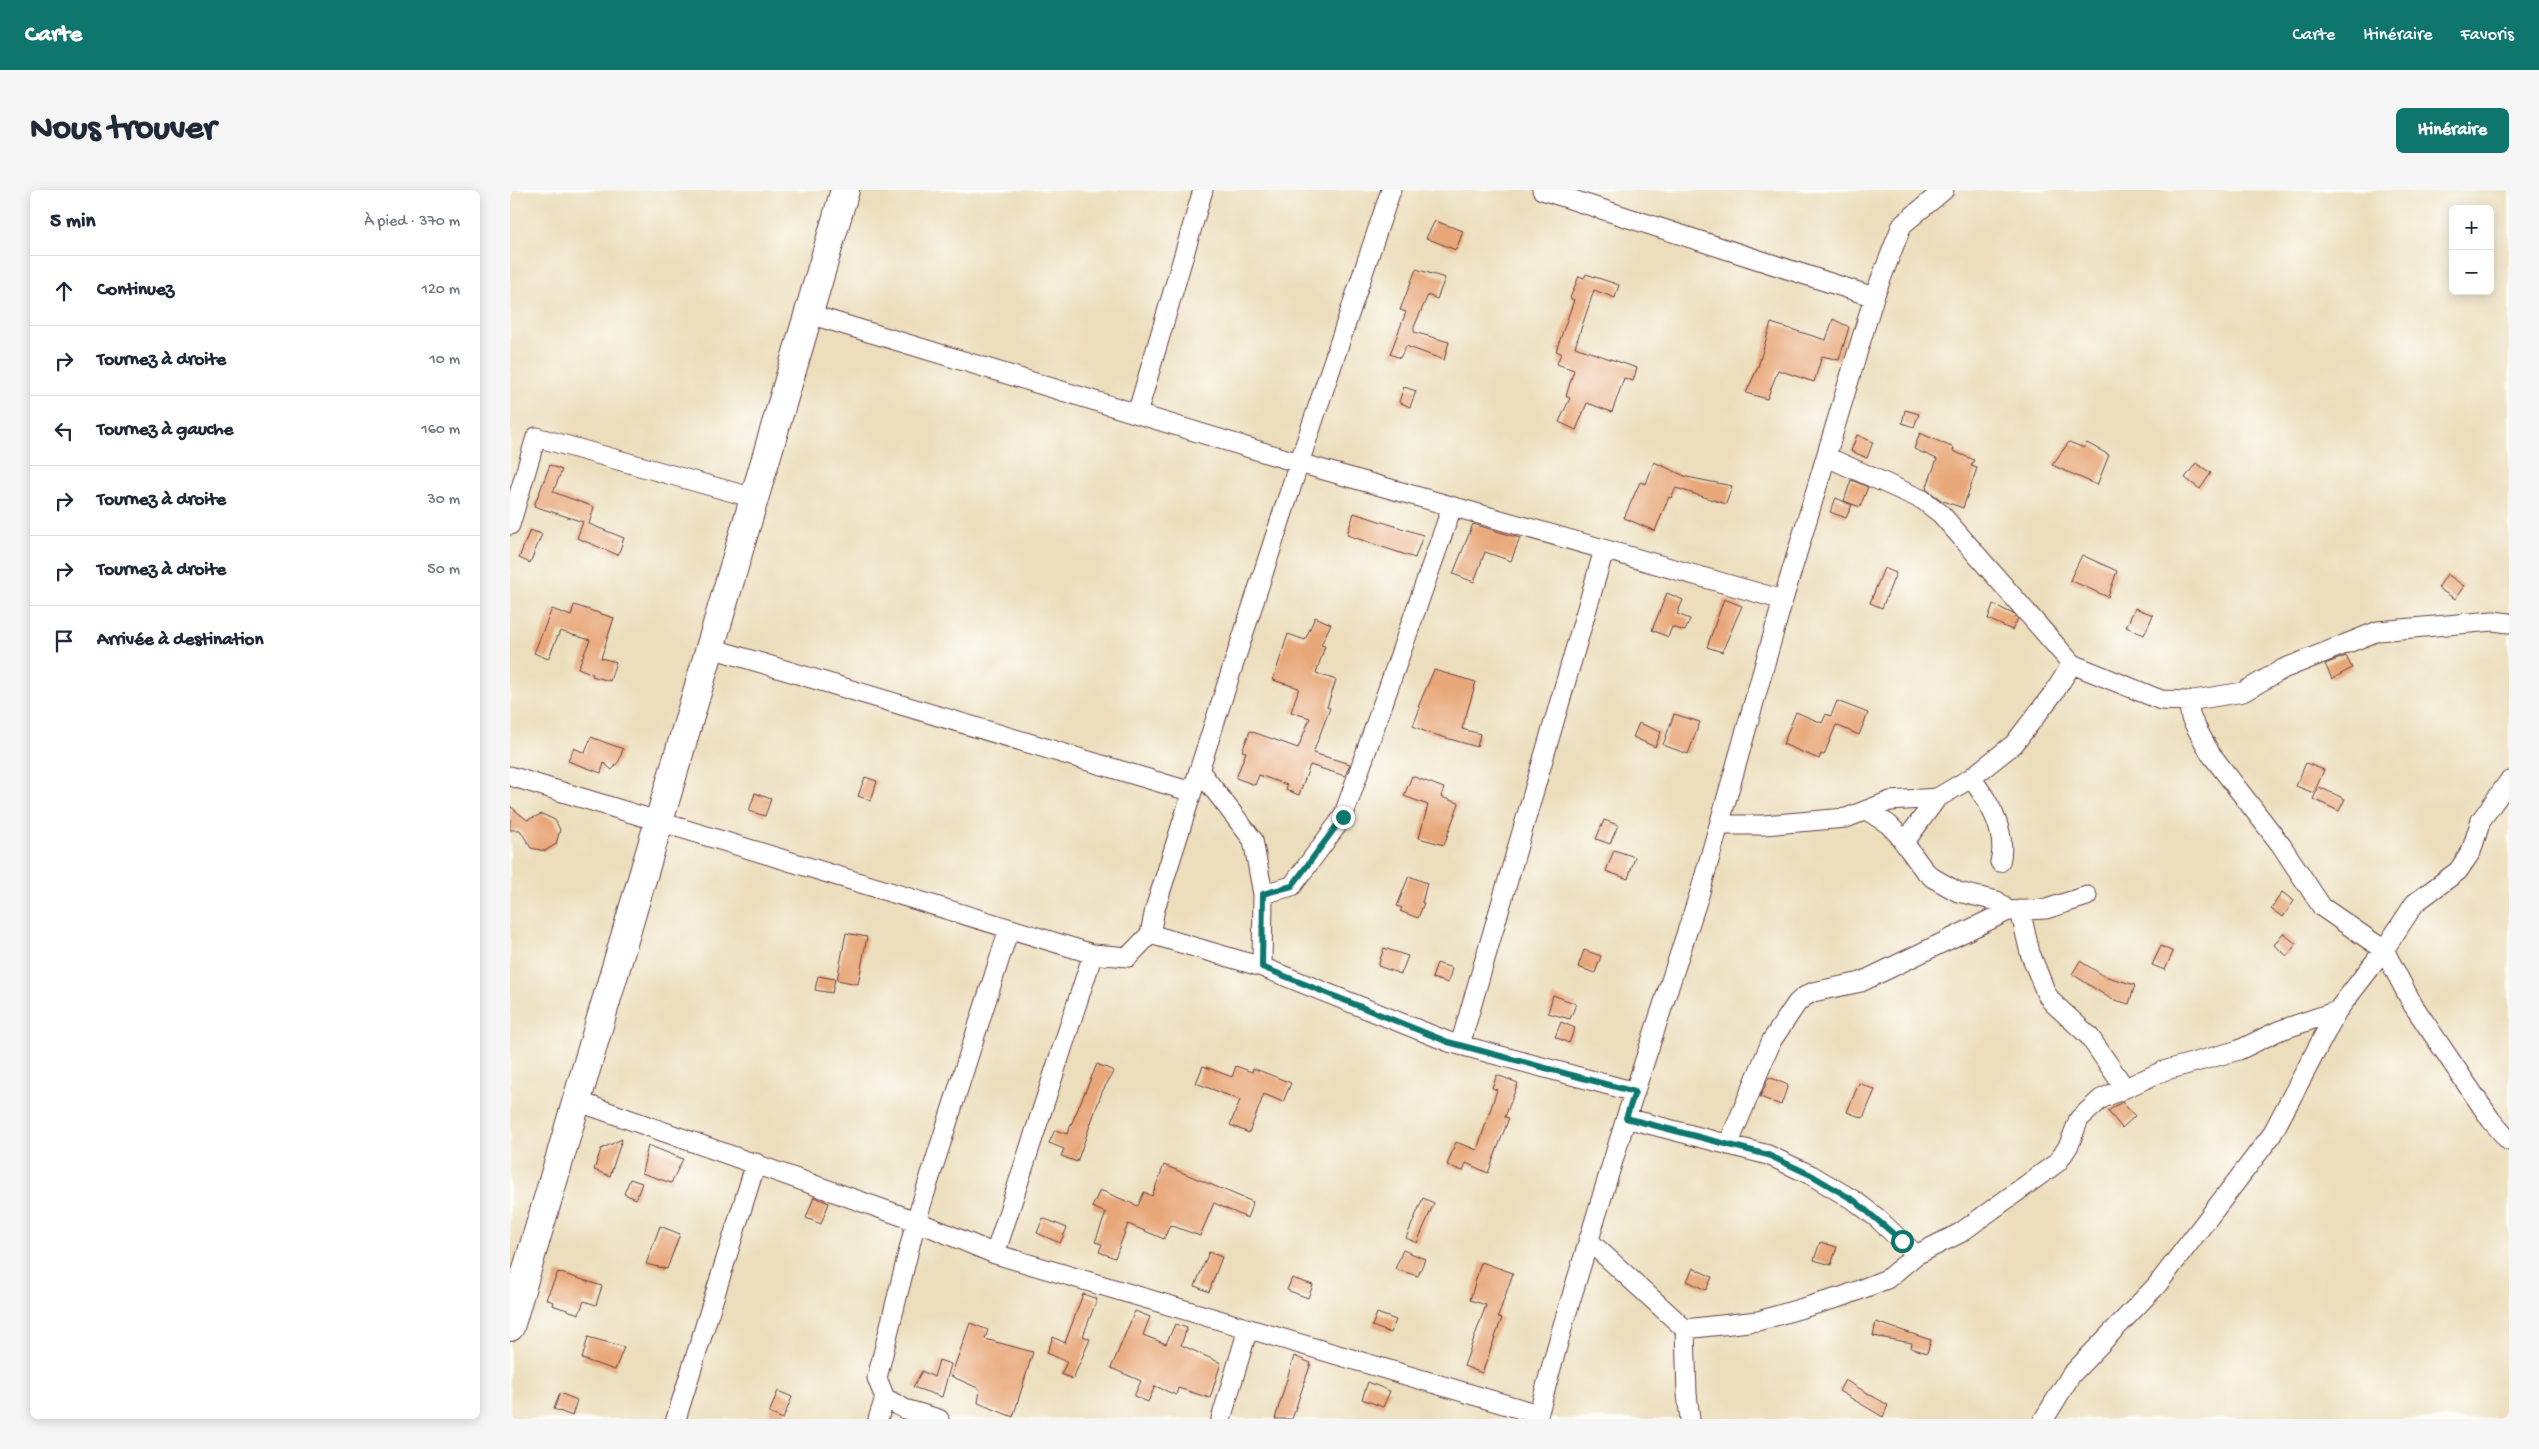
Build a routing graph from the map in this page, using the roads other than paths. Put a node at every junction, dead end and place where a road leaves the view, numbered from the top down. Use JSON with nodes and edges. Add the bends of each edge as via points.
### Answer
{"nodes":[{"id":1,"x":845,"y":190,"type":"edge"},
{"id":2,"x":1203,"y":190,"type":"edge"},
{"id":3,"x":1392,"y":190,"type":"edge"},
{"id":4,"x":1542,"y":190,"type":"edge"},
{"id":5,"x":1944,"y":190,"type":"edge"},
{"id":6,"x":1874,"y":297,"type":"junction"},
{"id":7,"x":808,"y":314,"type":"junction"},
{"id":8,"x":1138,"y":414,"type":"junction"},
{"id":9,"x":1827,"y":457,"type":"junction"},
{"id":10,"x":1299,"y":463,"type":"junction"},
{"id":11,"x":754,"y":498,"type":"junction"},
{"id":12,"x":1452,"y":507,"type":"junction"},
{"id":13,"x":510,"y":525,"type":"edge"},
{"id":14,"x":1604,"y":550,"type":"junction"},
{"id":15,"x":1783,"y":600,"type":"junction"},
{"id":16,"x":2509,"y":623,"type":"edge"},
{"id":17,"x":711,"y":648,"type":"junction"},
{"id":18,"x":2072,"y":664,"type":"junction"},
{"id":19,"x":2188,"y":701,"type":"junction"},
{"id":20,"x":1200,"y":770,"type":"junction"},
{"id":21,"x":510,"y":776,"type":"edge"},
{"id":22,"x":1971,"y":778,"type":"junction"},
{"id":23,"x":2509,"y":781,"type":"edge"},
{"id":24,"x":1192,"y":792,"type":"junction"},
{"id":25,"x":1937,"y":798,"type":"junction"},
{"id":26,"x":1868,"y":811,"type":"junction"},
{"id":27,"x":660,"y":820,"type":"junction"},
{"id":28,"x":1720,"y":825,"type":"junction"},
{"id":29,"x":1904,"y":843,"type":"junction"},
{"id":30,"x":2000,"y":862,"type":"dead end"},
{"id":31,"x":1263,"y":894,"type":"junction"},
{"id":32,"x":2087,"y":896,"type":"dead end"},
{"id":33,"x":2014,"y":911,"type":"junction"},
{"id":34,"x":1009,"y":929,"type":"junction"},
{"id":35,"x":1150,"y":934,"type":"junction"},
{"id":36,"x":2384,"y":950,"type":"junction"},
{"id":37,"x":1093,"y":954,"type":"junction"},
{"id":38,"x":1262,"y":967,"type":"junction"},
{"id":39,"x":2337,"y":1011,"type":"junction"},
{"id":40,"x":1460,"y":1045,"type":"junction"},
{"id":41,"x":2124,"y":1087,"type":"junction"},
{"id":42,"x":1635,"y":1092,"type":"junction"},
{"id":43,"x":577,"y":1101,"type":"junction"},
{"id":44,"x":1626,"y":1118,"type":"junction"},
{"id":45,"x":2509,"y":1141,"type":"edge"},
{"id":46,"x":1728,"y":1144,"type":"junction"},
{"id":47,"x":756,"y":1163,"type":"junction"},
{"id":48,"x":916,"y":1221,"type":"junction"},
{"id":49,"x":1588,"y":1240,"type":"junction"},
{"id":50,"x":996,"y":1254,"type":"junction"},
{"id":51,"x":1916,"y":1255,"type":"junction"},
{"id":52,"x":510,"y":1327,"type":"edge"},
{"id":53,"x":1248,"y":1329,"type":"junction"},
{"id":54,"x":1685,"y":1329,"type":"junction"},
{"id":55,"x":885,"y":1398,"type":"junction"},
{"id":56,"x":1538,"y":1417,"type":"edge"},
{"id":57,"x":676,"y":1419,"type":"edge"},
{"id":58,"x":878,"y":1419,"type":"edge"},
{"id":59,"x":938,"y":1419,"type":"edge"},
{"id":60,"x":1221,"y":1419,"type":"edge"},
{"id":61,"x":1690,"y":1419,"type":"edge"},
{"id":62,"x":2044,"y":1419,"type":"edge"}],
"edges":[{"from":1,"to":7,"type":"highway"},
{"from":2,"to":8,"type":"street"},
{"from":3,"to":10,"type":"street"},
{"from":4,"to":6,"type":"street"},
{"from":5,"to":6,"type":"street","via":[[1902,225]]},
{"from":6,"to":9,"type":"street"},
{"from":7,"to":8,"type":"street"},
{"from":7,"to":11,"type":"highway"},
{"from":8,"to":10,"type":"street"},
{"from":9,"to":15,"type":"street"},
{"from":9,"to":18,"type":"street","via":[[1923,500],[1941,514]]},
{"from":10,"to":12,"type":"street"},
{"from":10,"to":20,"type":"street"},
{"from":11,"to":13,"type":"street","via":[[536,437]]},
{"from":11,"to":17,"type":"highway"},
{"from":12,"to":14,"type":"street"},
{"from":12,"to":31,"type":"street","via":[[1343,817],[1292,886]]},
{"from":14,"to":15,"type":"street"},
{"from":14,"to":40,"type":"street"},
{"from":15,"to":28,"type":"street"},
{"from":16,"to":19,"type":"street","via":[[2378,631],[2284,670],[2243,692]]},
{"from":17,"to":24,"type":"street"},
{"from":17,"to":27,"type":"highway"},
{"from":18,"to":19,"type":"street","via":[[2161,700]]},
{"from":18,"to":22,"type":"street","via":[[2014,744]]},
{"from":19,"to":36,"type":"street","via":[[2191,718],[2210,753],[2281,845],[2322,907]]},
{"from":20,"to":24,"type":"street"},
{"from":20,"to":31,"type":"street","via":[[1253,840]]},
{"from":21,"to":27,"type":"street"},
{"from":22,"to":25,"type":"street"},
{"from":22,"to":30,"type":"street","via":[[1990,804],[2002,843]]},
{"from":23,"to":36,"type":"street","via":[[2481,820],[2471,852],[2458,870],[2415,902]]},
{"from":24,"to":35,"type":"street"},
{"from":25,"to":26,"type":"street","via":[[1890,801]]},
{"from":25,"to":29,"type":"street"},
{"from":26,"to":28,"type":"street","via":[[1823,821]]},
{"from":26,"to":29,"type":"street","via":[[1888,824]]},
{"from":27,"to":34,"type":"street"},
{"from":27,"to":43,"type":"highway"},
{"from":28,"to":42,"type":"street"},
{"from":29,"to":33,"type":"street","via":[[1933,878],[1958,892],[1997,901]]},
{"from":31,"to":38,"type":"street"},
{"from":32,"to":33,"type":"street","via":[[2046,909]]},
{"from":33,"to":41,"type":"street","via":[[2041,984],[2052,1002],[2089,1036]]},
{"from":33,"to":46,"type":"street","via":[[1861,982],[1813,992],[1804,997],[1772,1040]]},
{"from":34,"to":37,"type":"street"},
{"from":34,"to":48,"type":"street"},
{"from":35,"to":37,"type":"street","via":[[1128,957]]},
{"from":35,"to":38,"type":"street"},
{"from":36,"to":39,"type":"street"},
{"from":36,"to":45,"type":"street","via":[[2413,1005],[2491,1120]]},
{"from":37,"to":50,"type":"street"},
{"from":38,"to":40,"type":"street"},
{"from":39,"to":41,"type":"street","via":[[2278,1031],[2239,1050],[2163,1071]]},
{"from":39,"to":62,"type":"street","via":[[2271,1136],[2157,1285],[2071,1375]]},
{"from":40,"to":42,"type":"street"},
{"from":41,"to":51,"type":"street","via":[[2101,1099],[2078,1119],[2069,1145],[2058,1162],[1960,1233]]},
{"from":42,"to":44,"type":"street"},
{"from":43,"to":47,"type":"street"},
{"from":43,"to":52,"type":"highway"},
{"from":44,"to":46,"type":"street"},
{"from":44,"to":49,"type":"street"},
{"from":46,"to":51,"type":"street","via":[[1768,1155],[1835,1188],[1876,1217]]},
{"from":47,"to":48,"type":"street"},
{"from":47,"to":57,"type":"street"},
{"from":48,"to":50,"type":"street"},
{"from":48,"to":55,"type":"street","via":[[877,1378]]},
{"from":49,"to":54,"type":"street"},
{"from":49,"to":56,"type":"street"},
{"from":50,"to":53,"type":"street"},
{"from":51,"to":54,"type":"street","via":[[1887,1279],[1810,1306],[1758,1321]]},
{"from":53,"to":56,"type":"street"},
{"from":53,"to":60,"type":"street"},
{"from":54,"to":61,"type":"street"},
{"from":55,"to":58,"type":"street"},
{"from":55,"to":59,"type":"street","via":[[905,1409]]}]}
